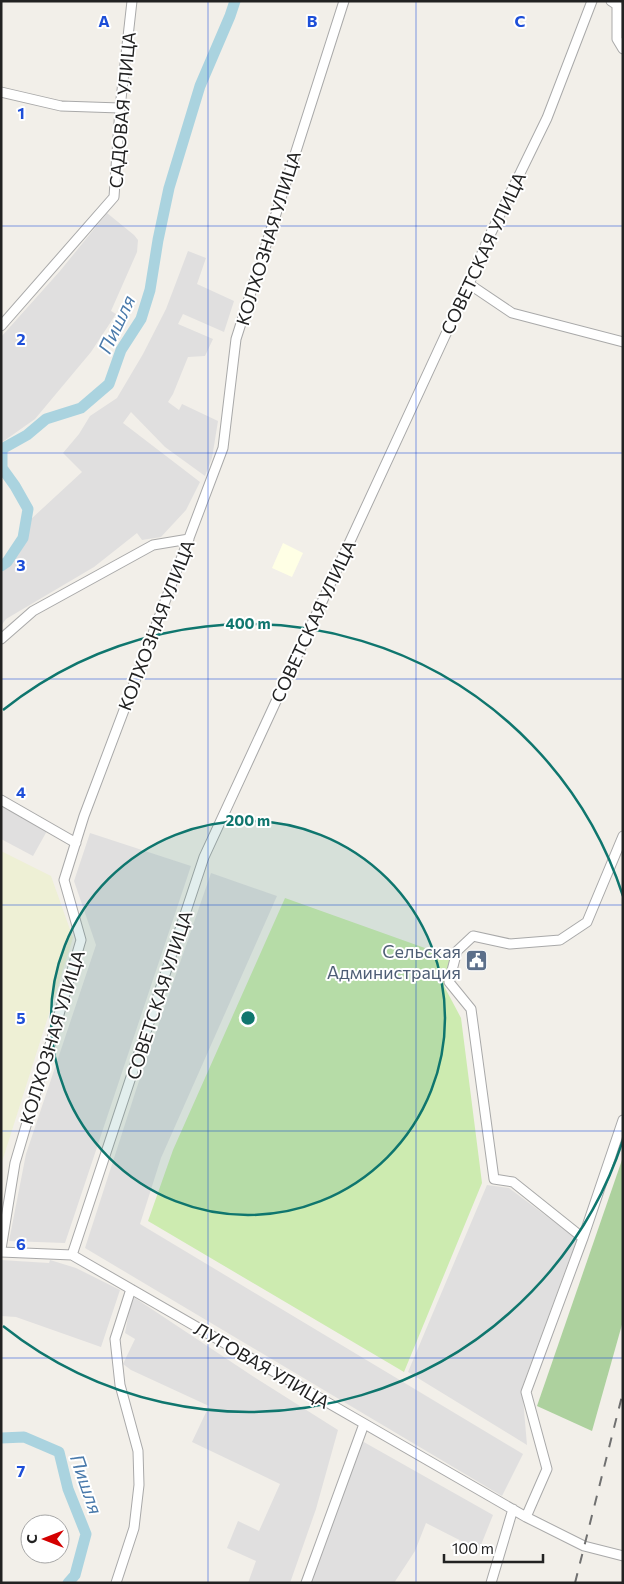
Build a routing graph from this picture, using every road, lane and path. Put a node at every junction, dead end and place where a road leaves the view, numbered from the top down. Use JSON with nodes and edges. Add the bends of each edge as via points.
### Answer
{"nodes":[{"id":1,"x":132,"y":1,"type":"edge"},
{"id":2,"x":344,"y":1,"type":"edge"},
{"id":3,"x":592,"y":1,"type":"edge"},
{"id":4,"x":611,"y":1,"type":"edge"},
{"id":5,"x":623,"y":49,"type":"edge"},
{"id":6,"x":1,"y":92,"type":"edge"},
{"id":7,"x":120,"y":108,"type":"junction"},
{"id":8,"x":469,"y":284,"type":"junction"},
{"id":9,"x":1,"y":326,"type":"edge"},
{"id":10,"x":623,"y":342,"type":"edge"},
{"id":11,"x":189,"y":539,"type":"junction"},
{"id":12,"x":1,"y":639,"type":"edge"},
{"id":13,"x":1,"y":800,"type":"edge"},
{"id":14,"x":623,"y":836,"type":"edge"},
{"id":15,"x":76,"y":844,"type":"junction"},
{"id":16,"x":623,"y":1120,"type":"edge"},
{"id":17,"x":583,"y":1238,"type":"junction"},
{"id":18,"x":1,"y":1250,"type":"edge"},
{"id":19,"x":72,"y":1255,"type":"junction"},
{"id":20,"x":131,"y":1289,"type":"junction"},
{"id":21,"x":364,"y":1424,"type":"junction"},
{"id":22,"x":513,"y":1509,"type":"junction"},
{"id":23,"x":526,"y":1517,"type":"junction"},
{"id":24,"x":623,"y":1556,"type":"edge"},
{"id":25,"x":116,"y":1583,"type":"edge"},
{"id":26,"x":306,"y":1583,"type":"edge"},
{"id":27,"x":491,"y":1583,"type":"edge"}],
"edges":[{"from":1,"to":7,"type":"street","name":"САДОВАЯ УЛИЦА"},
{"from":2,"to":11,"type":"street","name":"КОЛХОЗНАЯ УЛИЦА","via":[[236,339],[223,448]]},
{"from":3,"to":8,"type":"street","name":"СОВЕТСКАЯ УЛИЦА","via":[[547,118]]},
{"from":4,"to":5,"type":"street","via":[[618,5],[618,39]]},
{"from":6,"to":7,"type":"street","via":[[61,106]]},
{"from":7,"to":9,"type":"street","name":"САДОВАЯ УЛИЦА","via":[[114,197]]},
{"from":8,"to":10,"type":"street","via":[[512,313]]},
{"from":8,"to":19,"type":"street","name":"СОВЕТСКАЯ УЛИЦА","via":[[204,857]]},
{"from":11,"to":12,"type":"street","via":[[153,545],[33,611]]},
{"from":11,"to":15,"type":"street","name":"КОЛХОЗНАЯ УЛИЦА"},
{"from":13,"to":15,"type":"street"},
{"from":14,"to":17,"type":"street","via":[[587,922],[560,940],[510,944],[473,936],[457,951],[449,982],[471,1009],[494,1179],[513,1182]]},
{"from":15,"to":18,"type":"street","name":"КОЛХОЗНАЯ УЛИЦА","via":[[64,880],[81,940],[15,1163]]},
{"from":16,"to":17,"type":"street"},
{"from":17,"to":23,"type":"street","via":[[526,1392],[547,1469]]},
{"from":18,"to":19,"type":"street","name":"ЛУГОВАЯ УЛИЦА"},
{"from":19,"to":20,"type":"street","name":"ЛУГОВАЯ УЛИЦА"},
{"from":20,"to":21,"type":"street","name":"ЛУГОВАЯ УЛИЦА"},
{"from":20,"to":25,"type":"street","via":[[116,1338],[120,1385],[138,1451],[139,1485],[134,1528]]},
{"from":21,"to":22,"type":"street","name":"ЛУГОВАЯ УЛИЦА"},
{"from":21,"to":26,"type":"street"},
{"from":22,"to":23,"type":"street","name":"ЛУГОВАЯ УЛИЦА"},
{"from":22,"to":27,"type":"street"},
{"from":23,"to":24,"type":"street","name":"ЛУГОВАЯ УЛИЦА","via":[[584,1546]]}]}
